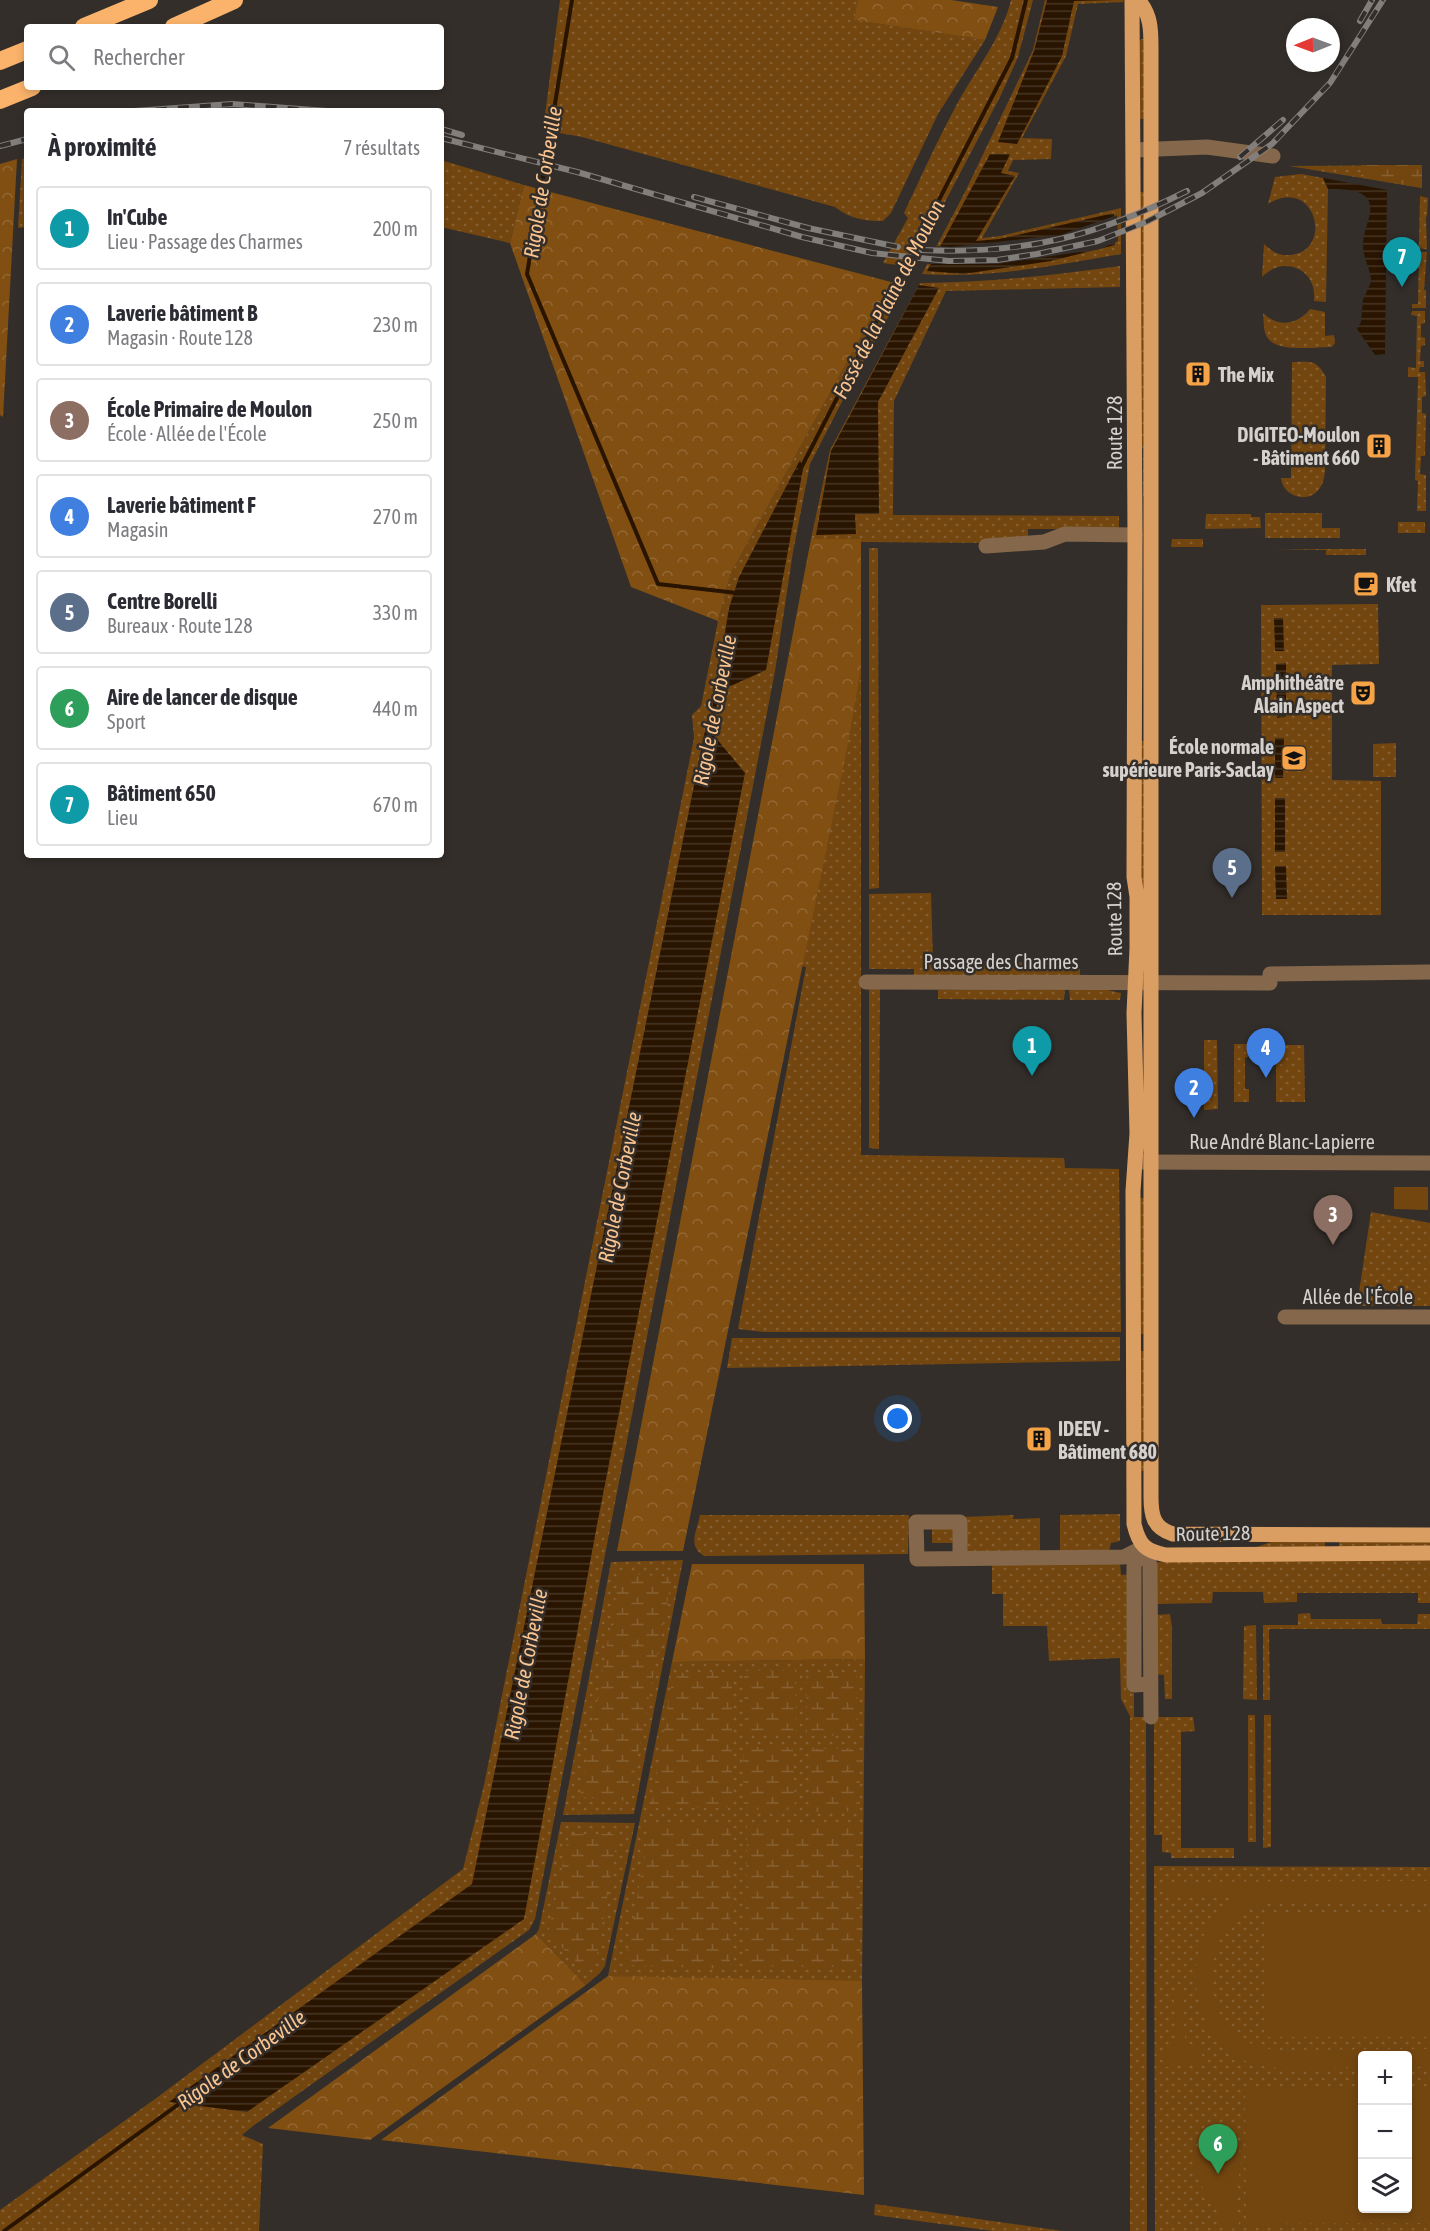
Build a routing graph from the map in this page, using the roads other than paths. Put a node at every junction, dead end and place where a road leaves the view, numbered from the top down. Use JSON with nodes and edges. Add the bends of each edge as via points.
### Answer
{"nodes":[{"id":1,"x":149,"y":0,"type":"edge"},
{"id":2,"x":234,"y":0,"type":"edge"},
{"id":3,"x":1132,"y":0,"type":"edge"},
{"id":4,"x":1138,"y":0,"type":"edge"},
{"id":5,"x":91,"y":24,"type":"edge"},
{"id":6,"x":181,"y":24,"type":"edge"},
{"id":7,"x":24,"y":51,"type":"edge"},
{"id":8,"x":0,"y":61,"type":"edge"},
{"id":9,"x":25,"y":90,"type":"edge"},
{"id":10,"x":0,"y":100,"type":"edge"},
{"id":11,"x":1134,"y":150,"type":"junction"},
{"id":12,"x":1151,"y":150,"type":"junction"},
{"id":13,"x":1273,"y":156,"type":"dead end"},
{"id":14,"x":1135,"y":535,"type":"junction"},
{"id":15,"x":986,"y":546,"type":"dead end"},
{"id":16,"x":1430,"y":972,"type":"edge"},
{"id":17,"x":866,"y":982,"type":"dead end"},
{"id":18,"x":1143,"y":982,"type":"junction"},
{"id":19,"x":1135,"y":1162,"type":"junction"},
{"id":20,"x":1151,"y":1162,"type":"junction"},
{"id":21,"x":1430,"y":1162,"type":"edge"},
{"id":22,"x":1285,"y":1317,"type":"dead end"},
{"id":23,"x":1430,"y":1317,"type":"edge"},
{"id":24,"x":1430,"y":1534,"type":"edge"},
{"id":25,"x":1144,"y":1547,"type":"junction"},
{"id":26,"x":1430,"y":1553,"type":"edge"},
{"id":27,"x":960,"y":1558,"type":"dead end"},
{"id":28,"x":1134,"y":1609,"type":"junction"},
{"id":29,"x":1150,"y":1609,"type":"junction"},
{"id":30,"x":1150,"y":1684,"type":"junction"},
{"id":31,"x":1151,"y":1717,"type":"dead end"}],
"edges":[{"from":1,"to":5,"type":"highway"},
{"from":2,"to":6,"type":"highway"},
{"from":3,"to":11,"type":"main road","name":"Route 128"},
{"from":4,"to":12,"type":"main road","name":"Route 128","via":[[1147,10],[1150,30]]},
{"from":7,"to":8,"type":"highway"},
{"from":9,"to":10,"type":"highway"},
{"from":11,"to":12,"type":"street"},
{"from":11,"to":14,"type":"main road","name":"Route 128"},
{"from":12,"to":13,"type":"street","via":[[1207,147]]},
{"from":12,"to":18,"type":"main road","name":"Route 128"},
{"from":14,"to":15,"type":"street","via":[[1065,534],[1044,542]]},
{"from":14,"to":18,"type":"main road","name":"Route 128","via":[[1134,877]]},
{"from":16,"to":18,"type":"street","name":"Passage des Charmes","via":[[1270,974],[1270,983]]},
{"from":17,"to":18,"type":"street","name":"Passage des Charmes"},
{"from":18,"to":19,"type":"main road","name":"Route 128","via":[[1134,1013]]},
{"from":18,"to":20,"type":"main road","name":"Route 128"},
{"from":19,"to":20,"type":"street","name":"Rue André Blanc-Lapierre"},
{"from":19,"to":25,"type":"main road","name":"Route 128","via":[[1133,1501],[1137,1537]]},
{"from":20,"to":21,"type":"street","name":"Rue André Blanc-Lapierre"},
{"from":20,"to":24,"type":"main road","name":"Route 128","via":[[1151,1508],[1158,1527],[1173,1534]]},
{"from":22,"to":23,"type":"street","name":"Allée de l'École"},
{"from":25,"to":26,"type":"main road","name":"Route 128","via":[[1178,1556]]},
{"from":25,"to":27,"type":"street","via":[[1124,1557]]},
{"from":25,"to":28,"type":"street","via":[[1134,1565]]},
{"from":25,"to":29,"type":"street","via":[[1150,1564]]},
{"from":28,"to":29,"type":"street"},
{"from":28,"to":30,"type":"street","via":[[1134,1684]]},
{"from":29,"to":30,"type":"street"},
{"from":30,"to":31,"type":"street"}]}
